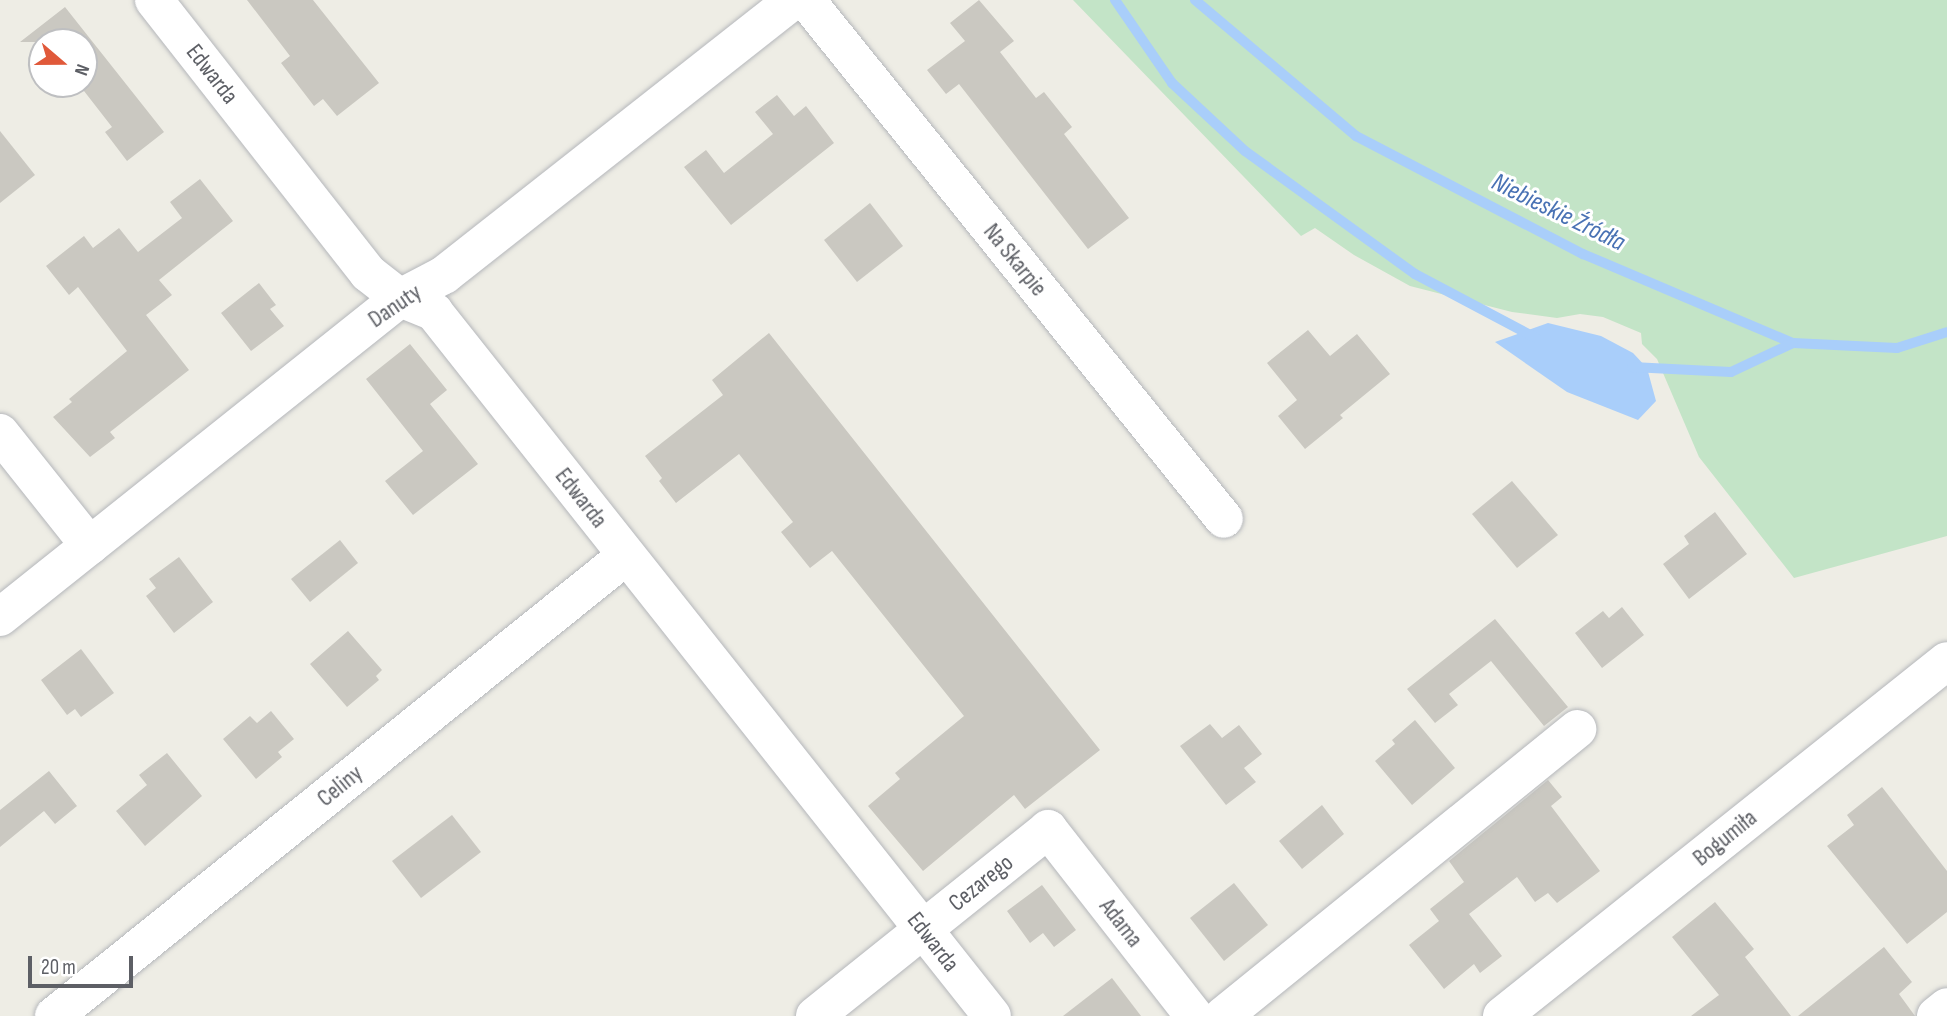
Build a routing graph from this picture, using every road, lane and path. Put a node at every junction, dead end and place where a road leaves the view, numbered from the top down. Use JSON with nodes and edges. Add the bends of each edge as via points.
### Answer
{"nodes":[{"id":1,"x":154,"y":0,"type":"edge"},
{"id":2,"x":794,"y":0,"type":"edge"},
{"id":3,"x":806,"y":0,"type":"edge"},
{"id":4,"x":400,"y":298,"type":"junction"},
{"id":5,"x":0,"y":433,"type":"edge"},
{"id":6,"x":1224,"y":519,"type":"dead end"},
{"id":7,"x":90,"y":546,"type":"junction"},
{"id":8,"x":626,"y":556,"type":"junction"},
{"id":9,"x":0,"y":617,"type":"edge"},
{"id":10,"x":1947,"y":661,"type":"edge"},
{"id":11,"x":1577,"y":729,"type":"dead end"},
{"id":12,"x":1048,"y":829,"type":"joint"},
{"id":13,"x":924,"y":930,"type":"junction"},
{"id":14,"x":1947,"y":1007,"type":"edge"},
{"id":15,"x":54,"y":1016,"type":"edge"},
{"id":16,"x":815,"y":1016,"type":"edge"},
{"id":17,"x":992,"y":1016,"type":"edge"},
{"id":18,"x":1194,"y":1016,"type":"edge"},
{"id":19,"x":1223,"y":1016,"type":"edge"},
{"id":20,"x":1502,"y":1016,"type":"edge"},
{"id":21,"x":1936,"y":1016,"type":"edge"}],
"edges":[{"from":1,"to":4,"type":"street","name":"Edwarda","via":[[368,273]]},
{"from":2,"to":4,"type":"street","name":"Danuty","via":[[444,275]]},
{"from":3,"to":6,"type":"street","name":"Na Skarpie"},
{"from":4,"to":7,"type":"street","name":"Danuty"},
{"from":4,"to":8,"type":"street","name":"Edwarda","via":[[433,312]]},
{"from":5,"to":7,"type":"street"},
{"from":7,"to":9,"type":"street","name":"Danuty"},
{"from":8,"to":13,"type":"street","name":"Edwarda"},
{"from":8,"to":15,"type":"street","name":"Celiny"},
{"from":10,"to":20,"type":"street","name":"Bogumiła"},
{"from":11,"to":19,"type":"street"},
{"from":12,"to":13,"type":"street","name":"Cezarego"},
{"from":12,"to":18,"type":"street","name":"Adama"},
{"from":13,"to":16,"type":"street","name":"Cezarego"},
{"from":13,"to":17,"type":"street","name":"Edwarda"},
{"from":14,"to":21,"type":"street"}]}
